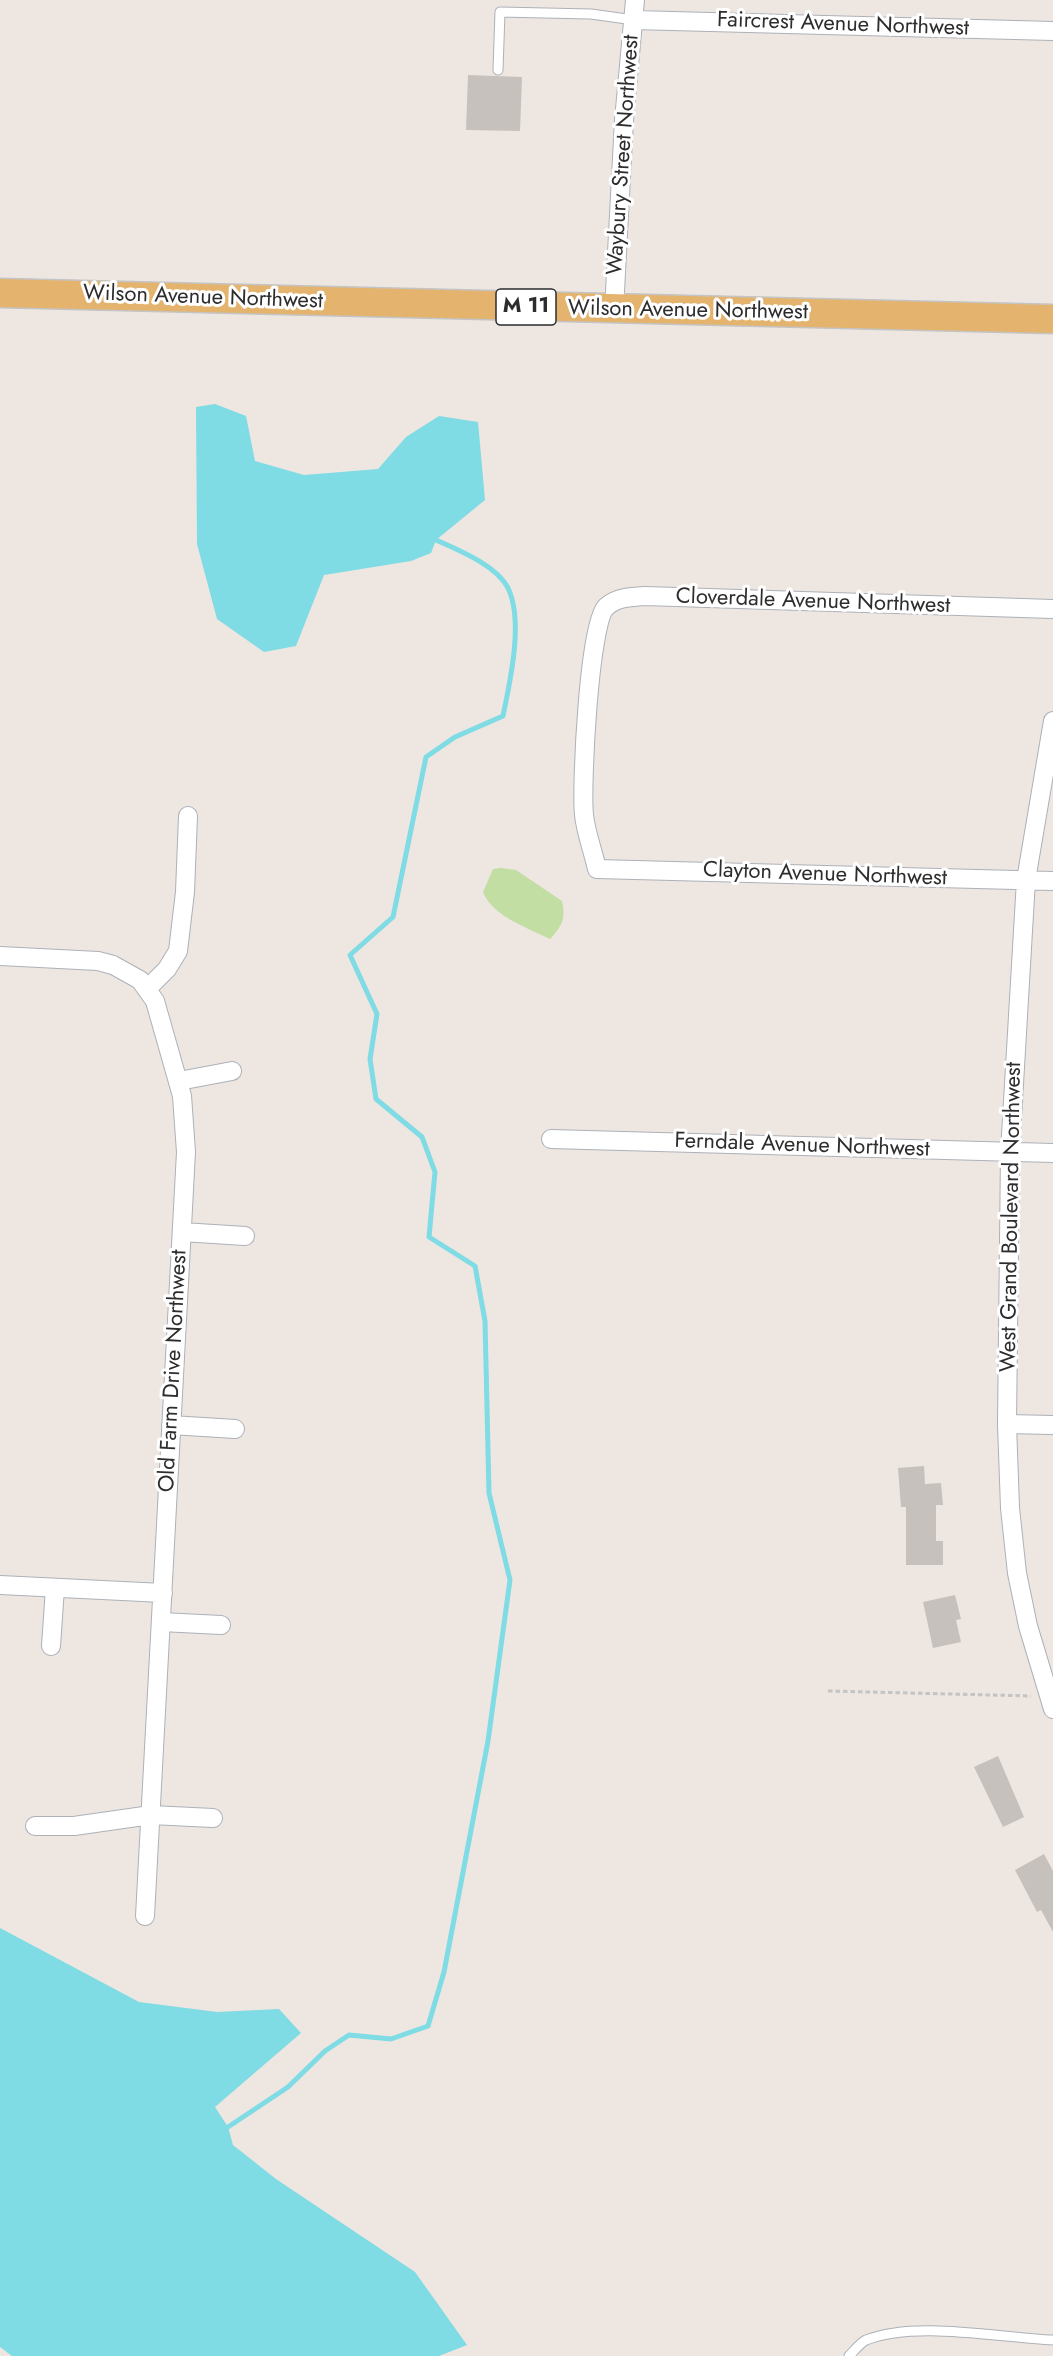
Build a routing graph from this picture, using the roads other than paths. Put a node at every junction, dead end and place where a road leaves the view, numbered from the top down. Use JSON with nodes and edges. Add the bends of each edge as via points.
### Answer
{"nodes":[{"id":1,"x":635,"y":0,"type":"edge"},
{"id":2,"x":634,"y":20,"type":"junction"},
{"id":3,"x":1053,"y":31,"type":"edge"},
{"id":4,"x":498,"y":70,"type":"dead end"},
{"id":5,"x":0,"y":293,"type":"edge"},
{"id":6,"x":614,"y":310,"type":"junction"},
{"id":7,"x":1053,"y":319,"type":"edge"},
{"id":8,"x":1053,"y":609,"type":"edge"},
{"id":9,"x":1053,"y":722,"type":"edge"},
{"id":10,"x":188,"y":816,"type":"dead end"},
{"id":11,"x":597,"y":869,"type":"joint"},
{"id":12,"x":1026,"y":880,"type":"junction"},
{"id":13,"x":1053,"y":881,"type":"edge"},
{"id":14,"x":0,"y":956,"type":"edge"},
{"id":15,"x":148,"y":988,"type":"junction"},
{"id":16,"x":232,"y":1071,"type":"dead end"},
{"id":17,"x":178,"y":1081,"type":"junction"},
{"id":18,"x":551,"y":1139,"type":"dead end"},
{"id":19,"x":1010,"y":1152,"type":"junction"},
{"id":20,"x":1053,"y":1153,"type":"edge"},
{"id":21,"x":182,"y":1232,"type":"junction"},
{"id":22,"x":245,"y":1236,"type":"dead end"},
{"id":23,"x":1007,"y":1424,"type":"junction"},
{"id":24,"x":171,"y":1425,"type":"junction"},
{"id":25,"x":1053,"y":1425,"type":"edge"},
{"id":26,"x":235,"y":1429,"type":"dead end"},
{"id":27,"x":0,"y":1585,"type":"edge"},
{"id":28,"x":55,"y":1588,"type":"junction"},
{"id":29,"x":163,"y":1593,"type":"junction"},
{"id":30,"x":161,"y":1622,"type":"junction"},
{"id":31,"x":221,"y":1625,"type":"dead end"},
{"id":32,"x":51,"y":1646,"type":"dead end"},
{"id":33,"x":1051,"y":1701,"type":"edge"},
{"id":34,"x":151,"y":1815,"type":"junction"},
{"id":35,"x":213,"y":1818,"type":"dead end"},
{"id":36,"x":35,"y":1826,"type":"dead end"},
{"id":37,"x":145,"y":1916,"type":"dead end"},
{"id":38,"x":1053,"y":2340,"type":"edge"},
{"id":39,"x":849,"y":2356,"type":"edge"}],
"edges":[{"from":1,"to":2,"type":"street","name":"Waybury Street Northwest"},
{"from":2,"to":3,"type":"street","name":"Faircrest Avenue Northwest"},
{"from":2,"to":4,"type":"lane","via":[[591,14],[501,12]]},
{"from":2,"to":6,"type":"street","name":"Waybury Street Northwest","via":[[624,120]]},
{"from":5,"to":6,"type":"main road","name":"Wilson Avenue Northwest","number":"M 11"},
{"from":6,"to":7,"type":"main road","name":"Wilson Avenue Northwest","number":"M 11"},
{"from":8,"to":11,"type":"street","name":"Cloverdale Avenue Northwest","via":[[621,598],[605,608],[595,635],[583,775],[584,816]]},
{"from":9,"to":12,"type":"street","name":"West Grand Boulevard Northwest"},
{"from":10,"to":15,"type":"street","via":[[178,951]]},
{"from":11,"to":12,"type":"street","name":"Clayton Avenue Northwest"},
{"from":12,"to":13,"type":"street","name":"Clayton Avenue Northwest"},
{"from":12,"to":19,"type":"street","name":"West Grand Boulevard Northwest"},
{"from":14,"to":15,"type":"street","via":[[98,961],[122,969]]},
{"from":15,"to":17,"type":"street","name":"Old Farm Drive Northwest"},
{"from":16,"to":17,"type":"street"},
{"from":17,"to":21,"type":"street","name":"Old Farm Drive Northwest","via":[[186,1130]]},
{"from":18,"to":19,"type":"street","name":"Ferndale Avenue Northwest"},
{"from":19,"to":20,"type":"street","name":"Ferndale Avenue Northwest"},
{"from":19,"to":23,"type":"street","name":"West Grand Boulevard Northwest"},
{"from":21,"to":22,"type":"street"},
{"from":21,"to":24,"type":"street","name":"Old Farm Drive Northwest"},
{"from":23,"to":25,"type":"street"},
{"from":23,"to":33,"type":"street","name":"West Grand Boulevard Northwest","via":[[1017,1573]]},
{"from":24,"to":26,"type":"street"},
{"from":24,"to":29,"type":"street","name":"Old Farm Drive Northwest"},
{"from":27,"to":28,"type":"street"},
{"from":28,"to":29,"type":"street"},
{"from":28,"to":32,"type":"street"},
{"from":29,"to":30,"type":"street","name":"Old Farm Drive Northwest"},
{"from":30,"to":31,"type":"street"},
{"from":30,"to":34,"type":"street","name":"Old Farm Drive Northwest"},
{"from":34,"to":35,"type":"street"},
{"from":34,"to":36,"type":"street","via":[[74,1826]]},
{"from":34,"to":37,"type":"street","name":"Old Farm Drive Northwest"},
{"from":38,"to":39,"type":"lane","via":[[903,2332],[864,2341]]}]}
